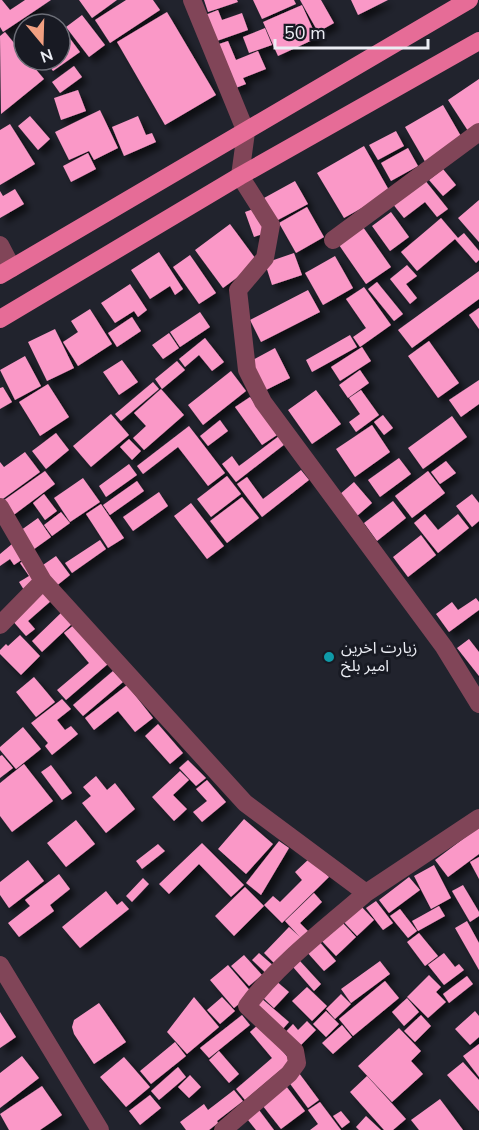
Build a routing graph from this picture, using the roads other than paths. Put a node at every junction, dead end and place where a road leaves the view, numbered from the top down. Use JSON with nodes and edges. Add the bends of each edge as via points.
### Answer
{"nodes":[{"id":1,"x":192,"y":0,"type":"edge"},
{"id":2,"x":469,"y":0,"type":"edge"},
{"id":3,"x":479,"y":41,"type":"edge"},
{"id":4,"x":246,"y":132,"type":"junction"},
{"id":5,"x":479,"y":132,"type":"edge"},
{"id":6,"x":240,"y":176,"type":"junction"},
{"id":7,"x":333,"y":240,"type":"dead end"},
{"id":8,"x":0,"y":245,"type":"edge"},
{"id":9,"x":6,"y":271,"type":"edge"},
{"id":10,"x":0,"y":319,"type":"edge"},
{"id":11,"x":0,"y":507,"type":"edge"},
{"id":12,"x":43,"y":581,"type":"junction"},
{"id":13,"x":0,"y":625,"type":"edge"},
{"id":14,"x":479,"y":704,"type":"edge"},
{"id":15,"x":479,"y":818,"type":"edge"},
{"id":16,"x":366,"y":893,"type":"junction"},
{"id":17,"x":0,"y":965,"type":"edge"},
{"id":18,"x":6,"y":992,"type":"edge"},
{"id":19,"x":100,"y":1130,"type":"edge"},
{"id":20,"x":223,"y":1130,"type":"edge"}],
"edges":[{"from":1,"to":4,"type":"street"},
{"from":2,"to":4,"type":"highway"},
{"from":3,"to":6,"type":"highway"},
{"from":4,"to":6,"type":"street"},
{"from":4,"to":9,"type":"highway"},
{"from":5,"to":7,"type":"street"},
{"from":6,"to":10,"type":"highway"},
{"from":6,"to":14,"type":"street","via":[[270,225],[266,258],[238,290],[247,370],[263,402],[444,647]]},
{"from":8,"to":9,"type":"street"},
{"from":11,"to":12,"type":"street"},
{"from":12,"to":13,"type":"street"},
{"from":12,"to":16,"type":"street","via":[[245,803]]},
{"from":15,"to":16,"type":"street"},
{"from":16,"to":20,"type":"street","via":[[304,947],[247,1006],[295,1051],[297,1063]]},
{"from":17,"to":18,"type":"street"},
{"from":18,"to":19,"type":"street"}]}
